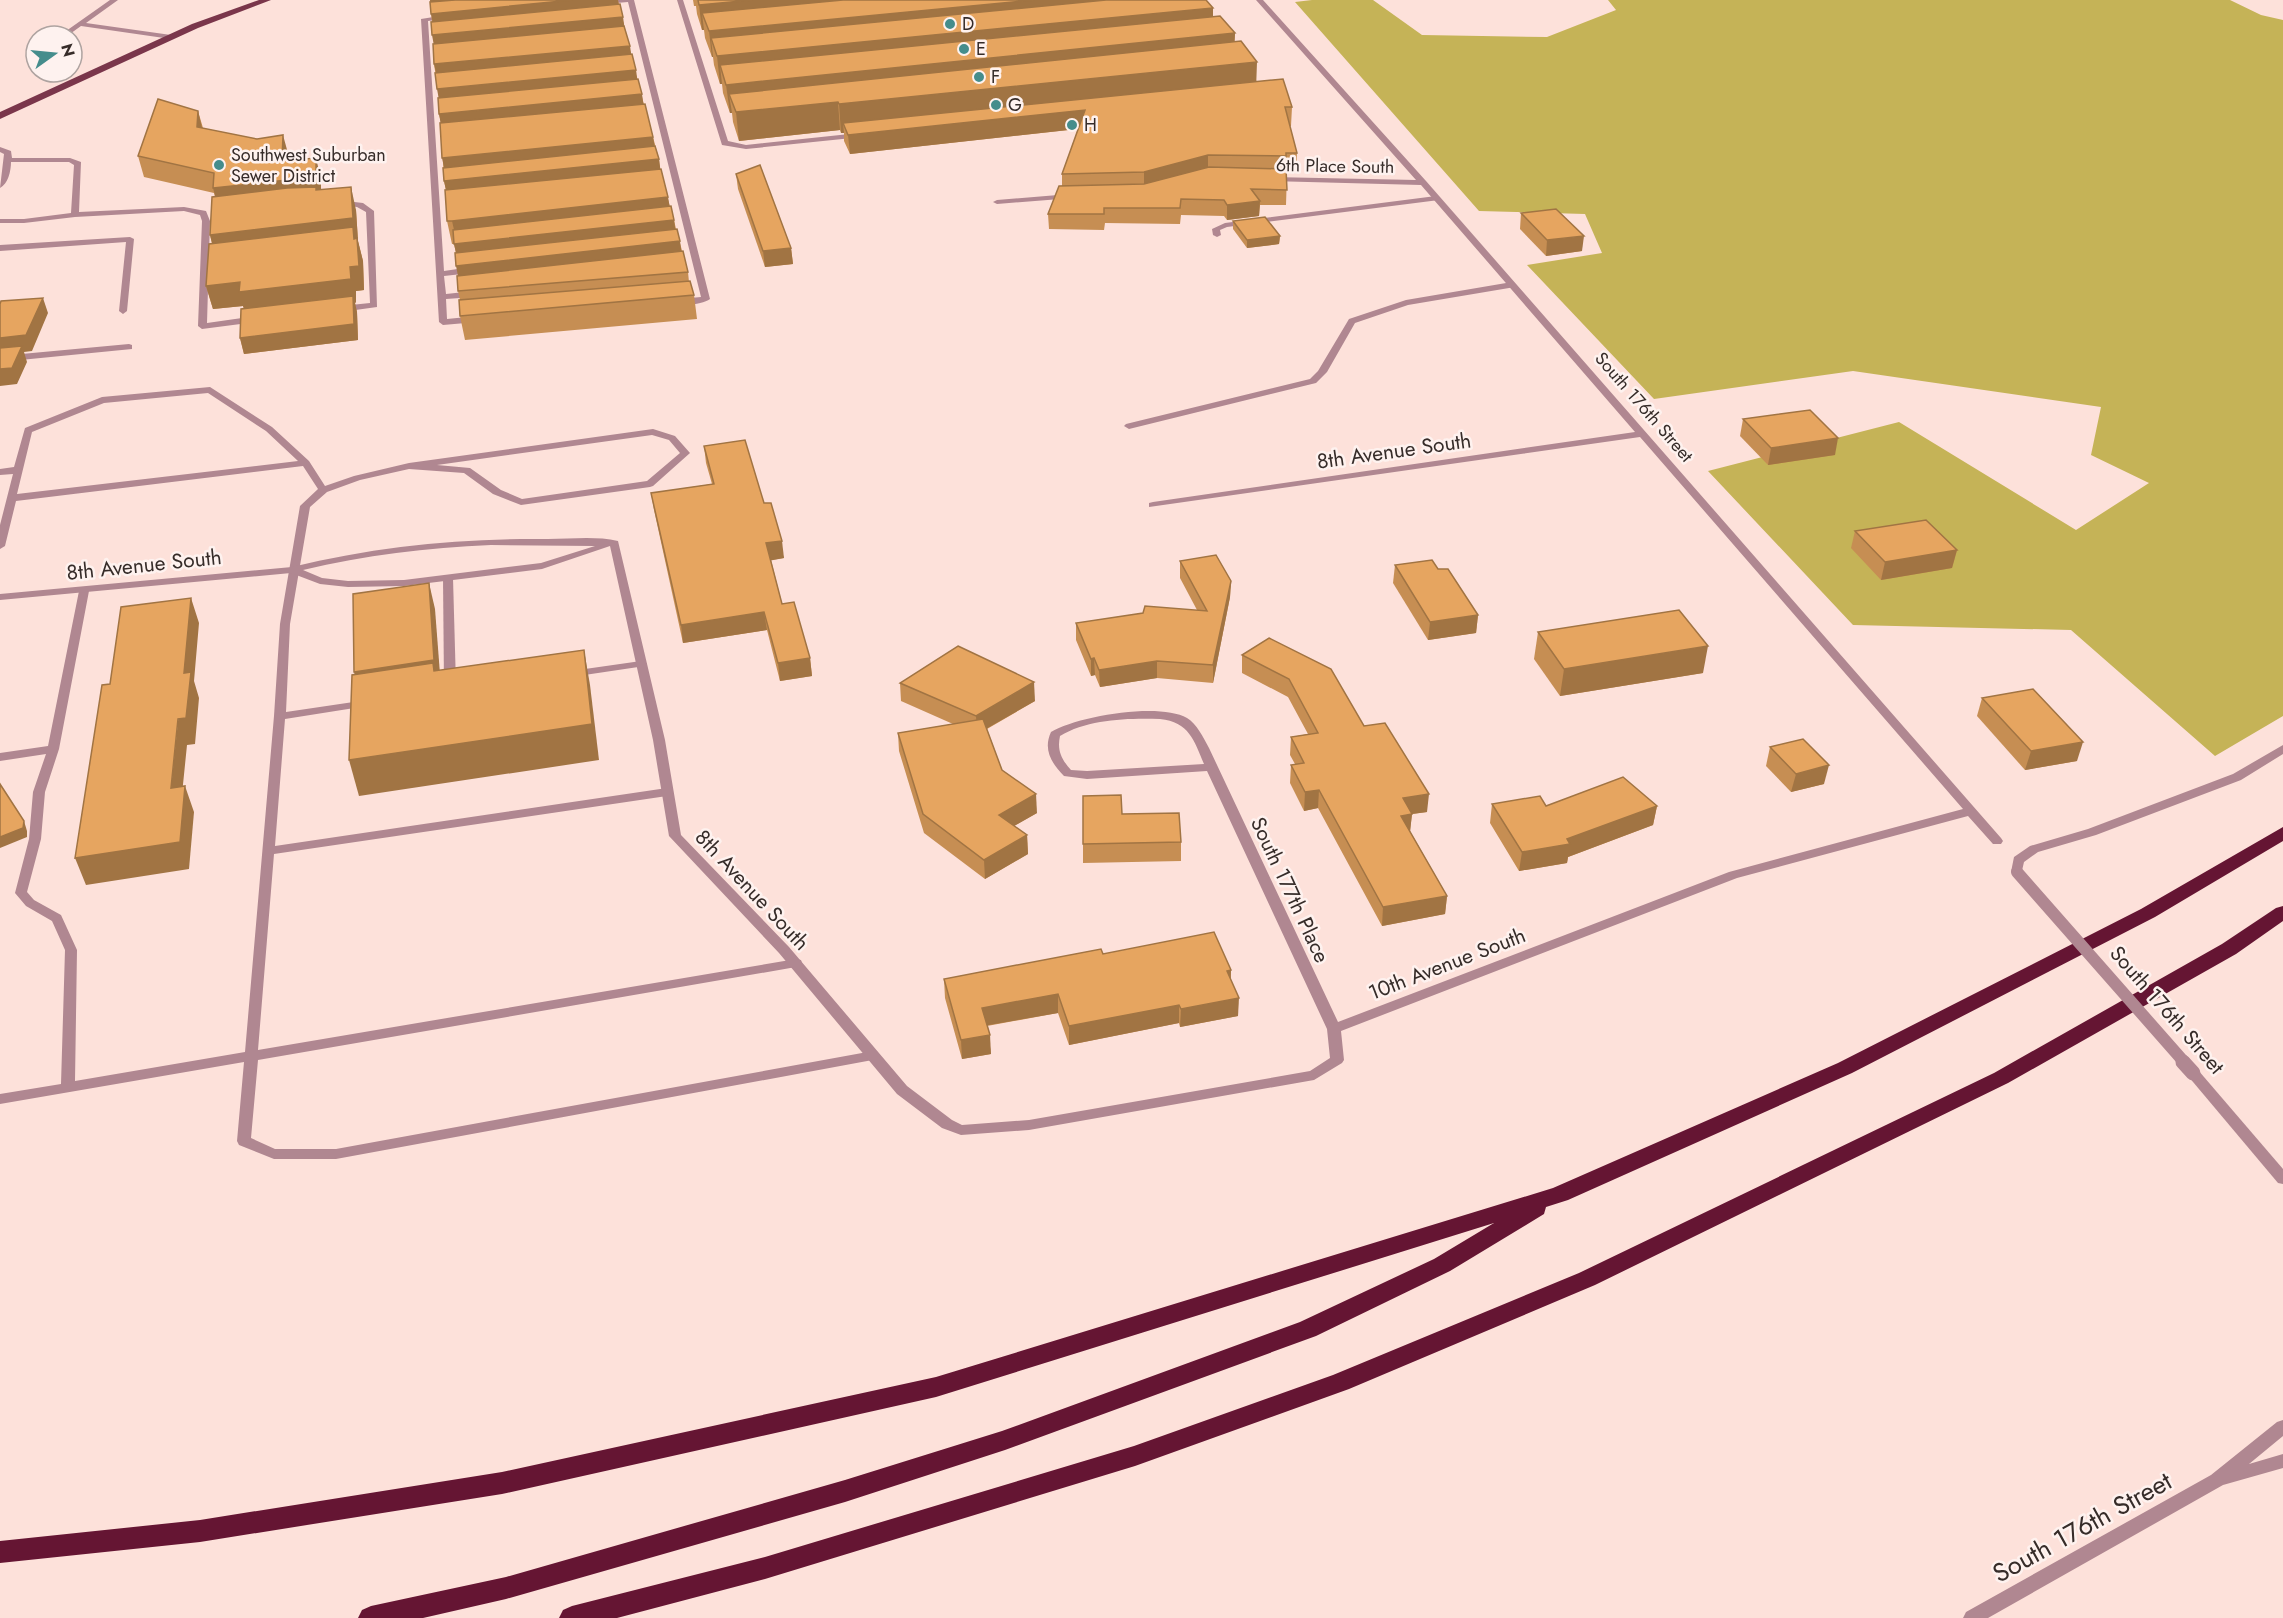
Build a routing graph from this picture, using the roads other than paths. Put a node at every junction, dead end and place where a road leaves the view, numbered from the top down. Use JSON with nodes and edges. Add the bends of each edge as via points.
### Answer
{"nodes":[{"id":1,"x":115,"y":0,"type":"edge"},
{"id":2,"x":267,"y":0,"type":"edge"},
{"id":3,"x":630,"y":0,"type":"edge"},
{"id":4,"x":680,"y":0,"type":"edge"},
{"id":5,"x":1259,"y":0,"type":"edge"},
{"id":6,"x":595,"y":3,"type":"dead end"},
{"id":7,"x":695,"y":10,"type":"dead end"},
{"id":8,"x":683,"y":11,"type":"junction"},
{"id":9,"x":458,"y":16,"type":"edge"},
{"id":10,"x":636,"y":19,"type":"junction"},
{"id":11,"x":625,"y":20,"type":"dead end"},
{"id":12,"x":80,"y":24,"type":"edge"},
{"id":13,"x":84,"y":25,"type":"edge"},
{"id":14,"x":703,"y":34,"type":"edge"},
{"id":15,"x":691,"y":35,"type":"junction"},
{"id":16,"x":171,"y":37,"type":"junction"},
{"id":17,"x":437,"y":38,"type":"edge"},
{"id":18,"x":425,"y":39,"type":"junction"},
{"id":19,"x":642,"y":41,"type":"junction"},
{"id":20,"x":630,"y":42,"type":"edge"},
{"id":21,"x":439,"y":60,"type":"edge"},
{"id":22,"x":427,"y":61,"type":"junction"},
{"id":23,"x":711,"y":61,"type":"edge"},
{"id":24,"x":699,"y":62,"type":"junction"},
{"id":25,"x":649,"y":70,"type":"junction"},
{"id":26,"x":637,"y":71,"type":"edge"},
{"id":27,"x":440,"y":89,"type":"edge"},
{"id":28,"x":720,"y":89,"type":"edge"},
{"id":29,"x":428,"y":90,"type":"junction"},
{"id":30,"x":708,"y":90,"type":"junction"},
{"id":31,"x":655,"y":94,"type":"junction"},
{"id":32,"x":643,"y":95,"type":"edge"},
{"id":33,"x":442,"y":114,"type":"edge"},
{"id":34,"x":0,"y":116,"type":"edge"},
{"id":35,"x":430,"y":116,"type":"junction"},
{"id":36,"x":730,"y":118,"type":"edge"},
{"id":37,"x":661,"y":119,"type":"junction"},
{"id":38,"x":650,"y":120,"type":"edge"},
{"id":39,"x":718,"y":120,"type":"junction"},
{"id":40,"x":865,"y":135,"type":"edge"},
{"id":41,"x":443,"y":141,"type":"edge"},
{"id":42,"x":431,"y":142,"type":"junction"},
{"id":43,"x":0,"y":149,"type":"edge"},
{"id":44,"x":8,"y":159,"type":"junction"},
{"id":45,"x":672,"y":162,"type":"junction"},
{"id":46,"x":660,"y":163,"type":"dead end"},
{"id":47,"x":1255,"y":178,"type":"edge"},
{"id":48,"x":1423,"y":183,"type":"junction"},
{"id":49,"x":678,"y":185,"type":"junction"},
{"id":50,"x":0,"y":186,"type":"edge"},
{"id":51,"x":446,"y":186,"type":"edge"},
{"id":52,"x":666,"y":186,"type":"edge"},
{"id":53,"x":434,"y":187,"type":"junction"},
{"id":54,"x":1074,"y":196,"type":"edge"},
{"id":55,"x":1436,"y":198,"type":"junction"},
{"id":56,"x":997,"y":202,"type":"dead end"},
{"id":57,"x":326,"y":204,"type":"edge"},
{"id":58,"x":447,"y":209,"type":"edge"},
{"id":59,"x":436,"y":210,"type":"junction"},
{"id":60,"x":75,"y":214,"type":"junction"},
{"id":61,"x":216,"y":216,"type":"edge"},
{"id":62,"x":205,"y":217,"type":"junction"},
{"id":63,"x":0,"y":221,"type":"edge"},
{"id":64,"x":688,"y":223,"type":"junction"},
{"id":65,"x":676,"y":225,"type":"dead end"},
{"id":66,"x":1217,"y":235,"type":"dead end"},
{"id":67,"x":372,"y":244,"type":"junction"},
{"id":68,"x":360,"y":246,"type":"edge"},
{"id":69,"x":693,"y":246,"type":"junction"},
{"id":70,"x":682,"y":247,"type":"dead end"},
{"id":71,"x":0,"y":248,"type":"edge"},
{"id":72,"x":450,"y":250,"type":"dead end"},
{"id":73,"x":438,"y":251,"type":"junction"},
{"id":74,"x":216,"y":263,"type":"edge"},
{"id":75,"x":204,"y":264,"type":"junction"},
{"id":76,"x":699,"y":268,"type":"junction"},
{"id":77,"x":486,"y":269,"type":"edge"},
{"id":78,"x":687,"y":269,"type":"edge"},
{"id":79,"x":439,"y":274,"type":"junction"},
{"id":80,"x":1512,"y":285,"type":"junction"},
{"id":81,"x":488,"y":292,"type":"edge"},
{"id":82,"x":441,"y":297,"type":"junction"},
{"id":83,"x":672,"y":302,"type":"edge"},
{"id":84,"x":328,"y":310,"type":"edge"},
{"id":85,"x":123,"y":311,"type":"dead end"},
{"id":86,"x":271,"y":317,"type":"edge"},
{"id":87,"x":489,"y":318,"type":"edge"},
{"id":88,"x":129,"y":347,"type":"dead end"},
{"id":89,"x":0,"y":359,"type":"edge"},
{"id":90,"x":1129,"y":426,"type":"dead end"},
{"id":91,"x":1642,"y":434,"type":"junction"},
{"id":92,"x":306,"y":463,"type":"junction"},
{"id":93,"x":410,"y":466,"type":"junction"},
{"id":94,"x":18,"y":470,"type":"junction"},
{"id":95,"x":0,"y":472,"type":"edge"},
{"id":96,"x":323,"y":490,"type":"junction"},
{"id":97,"x":12,"y":498,"type":"junction"},
{"id":98,"x":1152,"y":506,"type":"dead end"},
{"id":99,"x":614,"y":543,"type":"junction"},
{"id":100,"x":0,"y":546,"type":"edge"},
{"id":101,"x":292,"y":570,"type":"junction"},
{"id":102,"x":448,"y":578,"type":"junction"},
{"id":103,"x":84,"y":591,"type":"junction"},
{"id":104,"x":0,"y":597,"type":"edge"},
{"id":105,"x":642,"y":664,"type":"junction"},
{"id":106,"x":563,"y":675,"type":"edge"},
{"id":107,"x":451,"y":690,"type":"edge"},
{"id":108,"x":382,"y":700,"type":"edge"},
{"id":109,"x":280,"y":716,"type":"junction"},
{"id":110,"x":2283,"y":749,"type":"edge"},
{"id":111,"x":53,"y":750,"type":"junction"},
{"id":112,"x":0,"y":757,"type":"edge"},
{"id":113,"x":1211,"y":767,"type":"junction"},
{"id":114,"x":667,"y":792,"type":"junction"},
{"id":115,"x":1971,"y":811,"type":"junction"},
{"id":116,"x":2283,"y":833,"type":"edge"},
{"id":117,"x":1997,"y":841,"type":"dead end"},
{"id":118,"x":269,"y":851,"type":"junction"},
{"id":119,"x":2283,"y":912,"type":"edge"},
{"id":120,"x":796,"y":963,"type":"junction"},
{"id":121,"x":1334,"y":1029,"type":"junction"},
{"id":122,"x":252,"y":1054,"type":"junction"},
{"id":123,"x":873,"y":1056,"type":"junction"},
{"id":124,"x":68,"y":1087,"type":"junction"},
{"id":125,"x":0,"y":1099,"type":"edge"},
{"id":126,"x":2283,"y":1179,"type":"edge"},
{"id":127,"x":1560,"y":1194,"type":"junction"},
{"id":128,"x":2283,"y":1427,"type":"edge"},
{"id":129,"x":2283,"y":1461,"type":"edge"},
{"id":130,"x":2217,"y":1480,"type":"junction"},
{"id":131,"x":0,"y":1552,"type":"edge"},
{"id":132,"x":371,"y":1618,"type":"edge"},
{"id":133,"x":572,"y":1618,"type":"edge"},
{"id":134,"x":1972,"y":1618,"type":"edge"}],
"edges":[{"from":1,"to":12,"type":"street"},
{"from":2,"to":16,"type":"main road"},
{"from":3,"to":6,"type":"street"},
{"from":3,"to":10,"type":"street"},
{"from":4,"to":8,"type":"street"},
{"from":5,"to":48,"type":"street","name":"South 176th Street"},
{"from":7,"to":8,"type":"street"},
{"from":8,"to":15,"type":"street"},
{"from":9,"to":18,"type":"street","via":[[424,19]]},
{"from":10,"to":11,"type":"street"},
{"from":10,"to":19,"type":"street"},
{"from":13,"to":16,"type":"street"},
{"from":14,"to":15,"type":"street"},
{"from":15,"to":24,"type":"street"},
{"from":16,"to":34,"type":"main road"},
{"from":17,"to":18,"type":"street"},
{"from":18,"to":22,"type":"street"},
{"from":19,"to":20,"type":"street"},
{"from":19,"to":25,"type":"street"},
{"from":21,"to":22,"type":"street"},
{"from":22,"to":29,"type":"street"},
{"from":23,"to":24,"type":"street"},
{"from":24,"to":30,"type":"street"},
{"from":25,"to":26,"type":"street"},
{"from":25,"to":31,"type":"street"},
{"from":27,"to":29,"type":"street"},
{"from":28,"to":30,"type":"street"},
{"from":29,"to":35,"type":"street"},
{"from":30,"to":39,"type":"street"},
{"from":31,"to":32,"type":"street"},
{"from":31,"to":37,"type":"street"},
{"from":33,"to":35,"type":"street"},
{"from":35,"to":42,"type":"street"},
{"from":36,"to":39,"type":"street"},
{"from":37,"to":38,"type":"street"},
{"from":37,"to":45,"type":"street"},
{"from":39,"to":40,"type":"street","via":[[725,143],[746,147]]},
{"from":41,"to":42,"type":"street"},
{"from":42,"to":53,"type":"street"},
{"from":43,"to":44,"type":"street","via":[[8,153]]},
{"from":44,"to":50,"type":"street"},
{"from":44,"to":60,"type":"street","via":[[70,160],[78,164]]},
{"from":45,"to":46,"type":"street"},
{"from":45,"to":49,"type":"street"},
{"from":47,"to":48,"type":"street","name":"6th Place South"},
{"from":48,"to":55,"type":"street","name":"South 176th Street"},
{"from":49,"to":52,"type":"street"},
{"from":49,"to":64,"type":"street"},
{"from":51,"to":53,"type":"street"},
{"from":53,"to":59,"type":"street"},
{"from":54,"to":56,"type":"street"},
{"from":55,"to":66,"type":"street","via":[[1225,225],[1216,229]]},
{"from":55,"to":80,"type":"street","name":"South 176th Street"},
{"from":57,"to":67,"type":"street","via":[[366,206],[370,211]]},
{"from":58,"to":59,"type":"street"},
{"from":59,"to":73,"type":"street"},
{"from":60,"to":62,"type":"street","via":[[184,209],[196,210]]},
{"from":60,"to":63,"type":"street"},
{"from":61,"to":62,"type":"street"},
{"from":62,"to":75,"type":"street"},
{"from":64,"to":65,"type":"street"},
{"from":64,"to":69,"type":"street"},
{"from":67,"to":68,"type":"street"},
{"from":67,"to":84,"type":"street","via":[[374,305]]},
{"from":69,"to":70,"type":"street"},
{"from":69,"to":76,"type":"street"},
{"from":71,"to":85,"type":"street","via":[[130,239]]},
{"from":72,"to":73,"type":"street"},
{"from":73,"to":79,"type":"street"},
{"from":74,"to":75,"type":"street"},
{"from":75,"to":86,"type":"street","via":[[202,326]]},
{"from":76,"to":78,"type":"street"},
{"from":76,"to":83,"type":"street","via":[[706,299]]},
{"from":77,"to":79,"type":"street"},
{"from":79,"to":82,"type":"street"},
{"from":80,"to":90,"type":"street","via":[[1406,303],[1352,321],[1313,381]]},
{"from":80,"to":91,"type":"street","name":"South 176th Street"},
{"from":81,"to":82,"type":"street"},
{"from":82,"to":87,"type":"street","via":[[443,322]]},
{"from":88,"to":89,"type":"street"},
{"from":91,"to":98,"type":"street","name":"8th Avenue South"},
{"from":91,"to":115,"type":"street","name":"South 176th Street"},
{"from":92,"to":94,"type":"street","via":[[269,429],[210,390],[102,400],[28,430]]},
{"from":92,"to":96,"type":"street"},
{"from":92,"to":97,"type":"street"},
{"from":93,"to":93,"type":"street","via":[[653,432],[672,438],[685,453],[650,484],[521,502],[497,492],[467,470]]},
{"from":93,"to":96,"type":"street"},
{"from":94,"to":95,"type":"street"},
{"from":94,"to":97,"type":"street"},
{"from":96,"to":101,"type":"street","via":[[305,506]]},
{"from":97,"to":100,"type":"street"},
{"from":99,"to":101,"type":"street","name":"8th Avenue South","via":[[471,541],[338,557]]},
{"from":99,"to":102,"type":"street","name":"8th Avenue South","via":[[542,566]]},
{"from":99,"to":105,"type":"street","name":"8th Avenue South"},
{"from":101,"to":102,"type":"street","name":"8th Avenue South","via":[[320,581],[348,584]]},
{"from":101,"to":103,"type":"street","name":"8th Avenue South"},
{"from":101,"to":109,"type":"street"},
{"from":102,"to":107,"type":"street"},
{"from":103,"to":104,"type":"street","name":"8th Avenue South"},
{"from":103,"to":111,"type":"street"},
{"from":105,"to":106,"type":"street"},
{"from":105,"to":114,"type":"street","name":"8th Avenue South"},
{"from":108,"to":109,"type":"street"},
{"from":109,"to":118,"type":"street"},
{"from":110,"to":126,"type":"street","name":"South 176th Street","bridge":true,"via":[[2236,777],[2092,832],[2034,849],[2018,860],[2017,872]]},
{"from":111,"to":112,"type":"street"},
{"from":111,"to":124,"type":"street","via":[[39,792],[35,839],[21,894],[57,918],[71,950]]},
{"from":113,"to":113,"type":"street","name":"South 177th Place","via":[[1068,773],[1054,755],[1052,745],[1055,734],[1071,726],[1160,715],[1181,720],[1196,735]]},
{"from":113,"to":121,"type":"street","name":"South 177th Place"},
{"from":114,"to":118,"type":"street"},
{"from":114,"to":120,"type":"street","name":"8th Avenue South","via":[[675,836]]},
{"from":115,"to":117,"type":"street","name":"South 176th Street"},
{"from":115,"to":121,"type":"street","name":"10th Avenue South","via":[[1733,875]]},
{"from":116,"to":127,"type":"highway","via":[[2148,913],[1845,1068]]},
{"from":118,"to":122,"type":"street"},
{"from":119,"to":133,"type":"highway","via":[[2229,949],[2001,1078],[1587,1279],[1341,1382],[1135,1455],[765,1568]]},
{"from":120,"to":122,"type":"street"},
{"from":120,"to":123,"type":"street","name":"8th Avenue South"},
{"from":121,"to":123,"type":"street","name":"8th Avenue South","via":[[1337,1060],[1314,1075],[1029,1125],[960,1130],[902,1090]]},
{"from":122,"to":123,"type":"street","via":[[244,1141],[274,1154],[336,1154]]},
{"from":122,"to":124,"type":"street"},
{"from":124,"to":125,"type":"street"},
{"from":127,"to":131,"type":"highway","via":[[936,1387],[502,1484],[200,1531]]},
{"from":127,"to":132,"type":"highway","via":[[1442,1265],[1308,1329],[1005,1440],[845,1491],[517,1585]]},
{"from":128,"to":130,"type":"street"},
{"from":129,"to":130,"type":"street"},
{"from":130,"to":134,"type":"street","name":"South 176th Street"}]}
